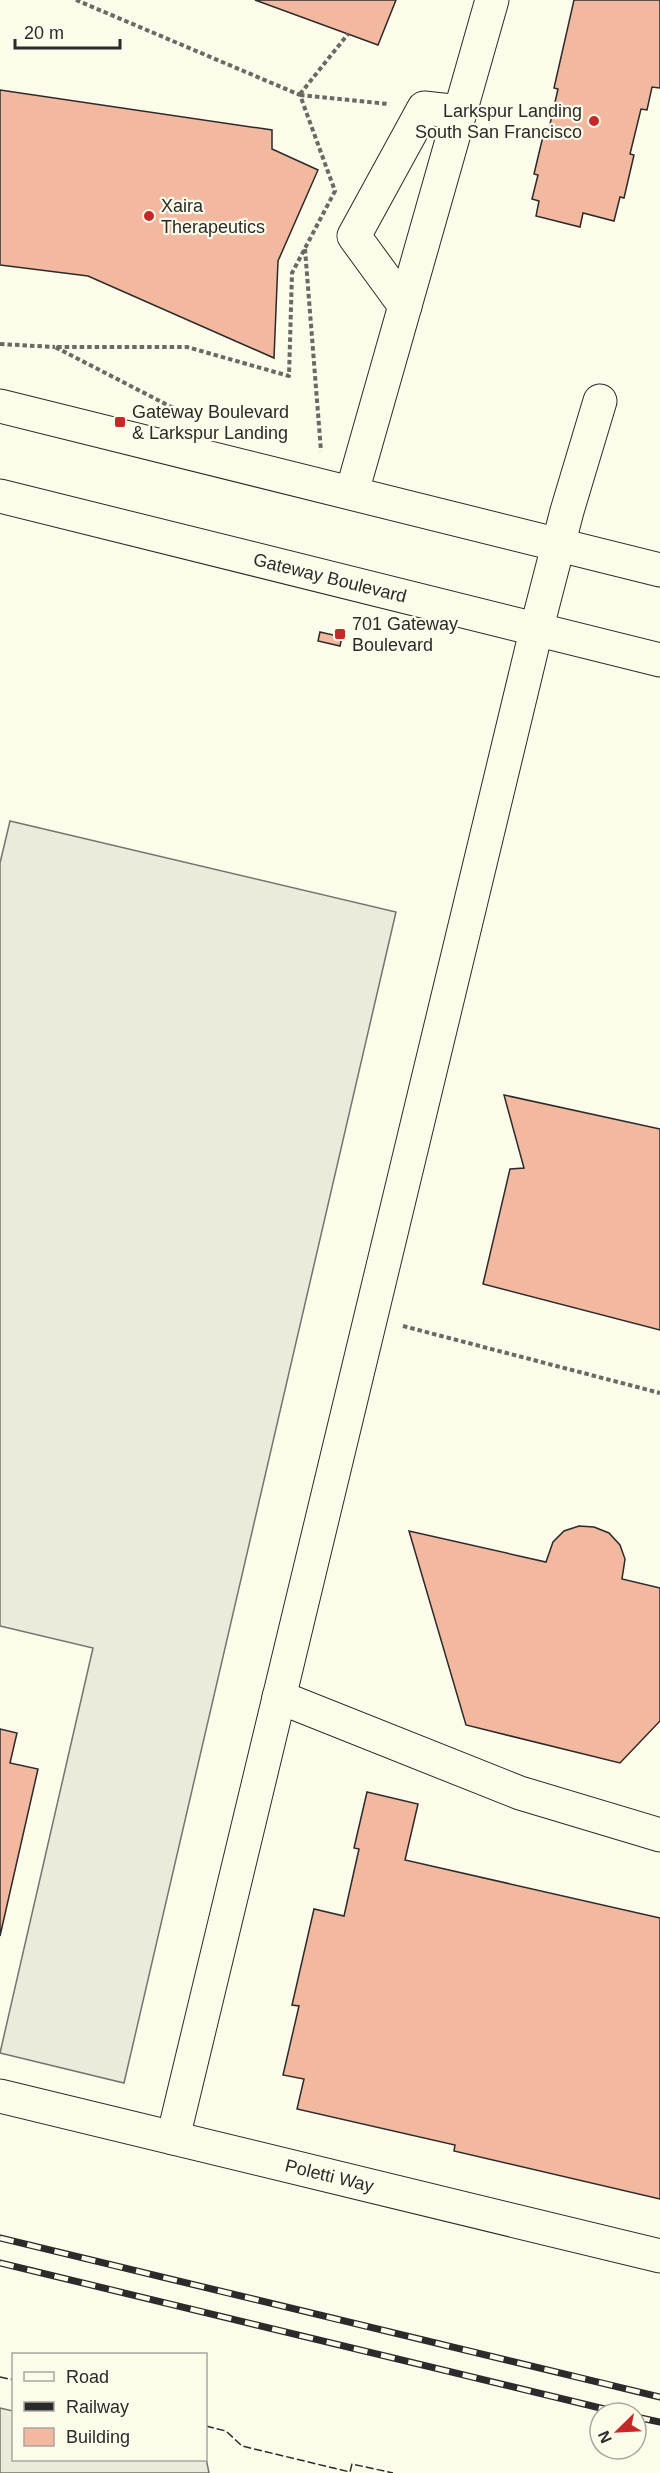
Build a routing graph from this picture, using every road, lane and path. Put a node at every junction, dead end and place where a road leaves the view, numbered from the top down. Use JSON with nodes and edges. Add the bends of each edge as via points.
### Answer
{"nodes":[{"id":1,"x":76,"y":0,"type":"edge"},
{"id":2,"x":492,"y":0,"type":"edge"},
{"id":3,"x":348,"y":34,"type":"dead end"},
{"id":4,"x":300,"y":95,"type":"junction"},
{"id":5,"x":424,"y":108,"type":"junction"},
{"id":6,"x":460,"y":112,"type":"junction"},
{"id":7,"x":305,"y":249,"type":"junction"},
{"id":8,"x":405,"y":306,"type":"junction"},
{"id":9,"x":0,"y":344,"type":"edge"},
{"id":10,"x":55,"y":347,"type":"junction"},
{"id":11,"x":600,"y":401,"type":"dead end"},
{"id":12,"x":0,"y":406,"type":"edge"},
{"id":13,"x":188,"y":416,"type":"dead end"},
{"id":14,"x":321,"y":458,"type":"dead end"},
{"id":15,"x":352,"y":492,"type":"junction"},
{"id":16,"x":0,"y":495,"type":"edge"},
{"id":17,"x":558,"y":543,"type":"junction"},
{"id":18,"x":660,"y":570,"type":"edge"},
{"id":19,"x":537,"y":627,"type":"junction"},
{"id":20,"x":660,"y":660,"type":"edge"},
{"id":21,"x":371,"y":1317,"type":"junction"},
{"id":22,"x":660,"y":1393,"type":"edge"},
{"id":23,"x":279,"y":1697,"type":"junction"},
{"id":24,"x":660,"y":1835,"type":"edge"},
{"id":25,"x":0,"y":2096,"type":"edge"},
{"id":26,"x":173,"y":2138,"type":"junction"},
{"id":27,"x":660,"y":2256,"type":"edge"}],
"edges":[{"from":1,"to":4,"type":"path"},
{"from":2,"to":6,"type":"main road"},
{"from":3,"to":4,"type":"path"},
{"from":4,"to":5,"type":"path"},
{"from":4,"to":7,"type":"path","via":[[335,192]]},
{"from":5,"to":6,"type":"main road"},
{"from":5,"to":8,"type":"main road","via":[[354,236]]},
{"from":6,"to":8,"type":"main road"},
{"from":7,"to":10,"type":"path","via":[[292,273],[289,376],[187,347]]},
{"from":7,"to":14,"type":"path"},
{"from":8,"to":15,"type":"main road"},
{"from":9,"to":10,"type":"path"},
{"from":10,"to":13,"type":"path"},
{"from":11,"to":17,"type":"main road"},
{"from":12,"to":15,"type":"main road"},
{"from":15,"to":17,"type":"main road"},
{"from":16,"to":19,"type":"main road","name":"Gateway Boulevard"},
{"from":17,"to":18,"type":"main road"},
{"from":17,"to":19,"type":"main road"},
{"from":19,"to":20,"type":"main road","name":"Gateway Boulevard"},
{"from":19,"to":21,"type":"main road"},
{"from":21,"to":22,"type":"path"},
{"from":21,"to":23,"type":"main road"},
{"from":23,"to":24,"type":"main road","via":[[520,1793]]},
{"from":23,"to":26,"type":"main road"},
{"from":25,"to":26,"type":"main road","name":"Poletti Way"},
{"from":26,"to":27,"type":"main road","name":"Poletti Way"}]}
